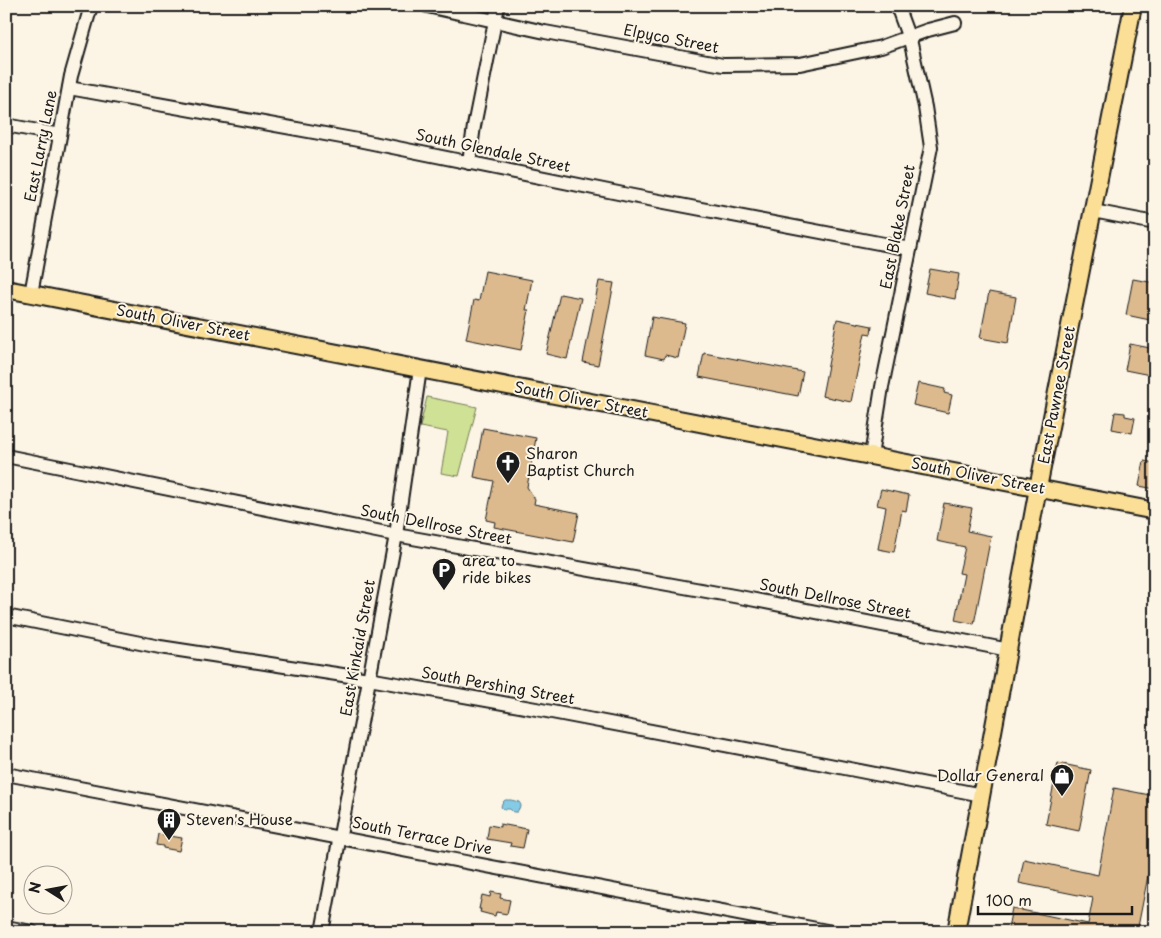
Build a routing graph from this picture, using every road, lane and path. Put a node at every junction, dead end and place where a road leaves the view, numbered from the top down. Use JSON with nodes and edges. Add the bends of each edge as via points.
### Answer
{"nodes":[{"id":1,"x":91,"y":6,"type":"edge"},
{"id":2,"x":427,"y":6,"type":"edge"},
{"id":3,"x":498,"y":6,"type":"edge"},
{"id":4,"x":897,"y":6,"type":"edge"},
{"id":5,"x":1133,"y":6,"type":"edge"},
{"id":6,"x":495,"y":21,"type":"junction"},
{"id":7,"x":955,"y":23,"type":"dead end"},
{"id":8,"x":908,"y":37,"type":"junction"},
{"id":9,"x":69,"y":88,"type":"junction"},
{"id":10,"x":6,"y":125,"type":"edge"},
{"id":11,"x":60,"y":135,"type":"junction"},
{"id":12,"x":469,"y":163,"type":"junction"},
{"id":13,"x":1093,"y":211,"type":"junction"},
{"id":14,"x":1155,"y":223,"type":"edge"},
{"id":15,"x":910,"y":249,"type":"junction"},
{"id":16,"x":6,"y":290,"type":"edge"},
{"id":17,"x":31,"y":294,"type":"junction"},
{"id":18,"x":420,"y":369,"type":"junction"},
{"id":19,"x":6,"y":456,"type":"edge"},
{"id":20,"x":870,"y":456,"type":"junction"},
{"id":21,"x":1038,"y":488,"type":"junction"},
{"id":22,"x":1155,"y":511,"type":"edge"},
{"id":23,"x":396,"y":535,"type":"junction"},
{"id":24,"x":6,"y":616,"type":"edge"},
{"id":25,"x":1009,"y":650,"type":"junction"},
{"id":26,"x":369,"y":679,"type":"junction"},
{"id":27,"x":6,"y":774,"type":"edge"},
{"id":28,"x":982,"y":795,"type":"junction"},
{"id":29,"x":340,"y":836,"type":"junction"},
{"id":30,"x":6,"y":927,"type":"edge"},
{"id":31,"x":32,"y":932,"type":"edge"},
{"id":32,"x":322,"y":932,"type":"edge"},
{"id":33,"x":832,"y":932,"type":"edge"},
{"id":34,"x":956,"y":932,"type":"edge"}],
"edges":[{"from":1,"to":9,"type":"street","name":"East Larry Lane"},
{"from":2,"to":6,"type":"street","name":"Elpyco Street"},
{"from":3,"to":6,"type":"street"},
{"from":4,"to":8,"type":"street","name":"East Blake Street"},
{"from":5,"to":13,"type":"main road","name":"East Pawnee Street"},
{"from":6,"to":8,"type":"street","name":"Elpyco Street","via":[[723,65],[800,64],[881,47]]},
{"from":6,"to":12,"type":"street"},
{"from":7,"to":8,"type":"street","name":"Elpyco Street"},
{"from":8,"to":15,"type":"street","name":"East Blake Street","via":[[925,107],[930,147]]},
{"from":9,"to":11,"type":"street","name":"East Larry Lane"},
{"from":9,"to":12,"type":"street","name":"South Glendale Street"},
{"from":10,"to":11,"type":"street"},
{"from":11,"to":17,"type":"street","name":"East Larry Lane"},
{"from":12,"to":15,"type":"street","name":"South Glendale Street"},
{"from":13,"to":14,"type":"street"},
{"from":13,"to":21,"type":"main road","name":"East Pawnee Street"},
{"from":15,"to":20,"type":"street","name":"East Blake Street"},
{"from":16,"to":17,"type":"main road","name":"South Oliver Street"},
{"from":17,"to":18,"type":"main road","name":"South Oliver Street"},
{"from":18,"to":20,"type":"main road","name":"South Oliver Street"},
{"from":18,"to":23,"type":"street","name":"East Kinkaid Street"},
{"from":19,"to":23,"type":"street","name":"South Dellrose Street"},
{"from":20,"to":21,"type":"main road","name":"South Oliver Street"},
{"from":21,"to":22,"type":"main road","name":"South Oliver Street"},
{"from":21,"to":25,"type":"main road","name":"East Pawnee Street"},
{"from":23,"to":25,"type":"street","name":"South Dellrose Street"},
{"from":23,"to":26,"type":"street","name":"East Kinkaid Street"},
{"from":24,"to":26,"type":"street","name":"South Pershing Street","via":[[160,647]]},
{"from":25,"to":28,"type":"main road","name":"East Pawnee Street"},
{"from":26,"to":28,"type":"street","name":"South Pershing Street"},
{"from":26,"to":29,"type":"street","name":"East Kinkaid Street"},
{"from":27,"to":29,"type":"street","name":"South Terrace Drive"},
{"from":28,"to":34,"type":"main road","name":"East Pawnee Street"},
{"from":29,"to":32,"type":"street","name":"East Kinkaid Street"},
{"from":29,"to":33,"type":"street","name":"South Terrace Drive"},
{"from":30,"to":31,"type":"street"}]}
